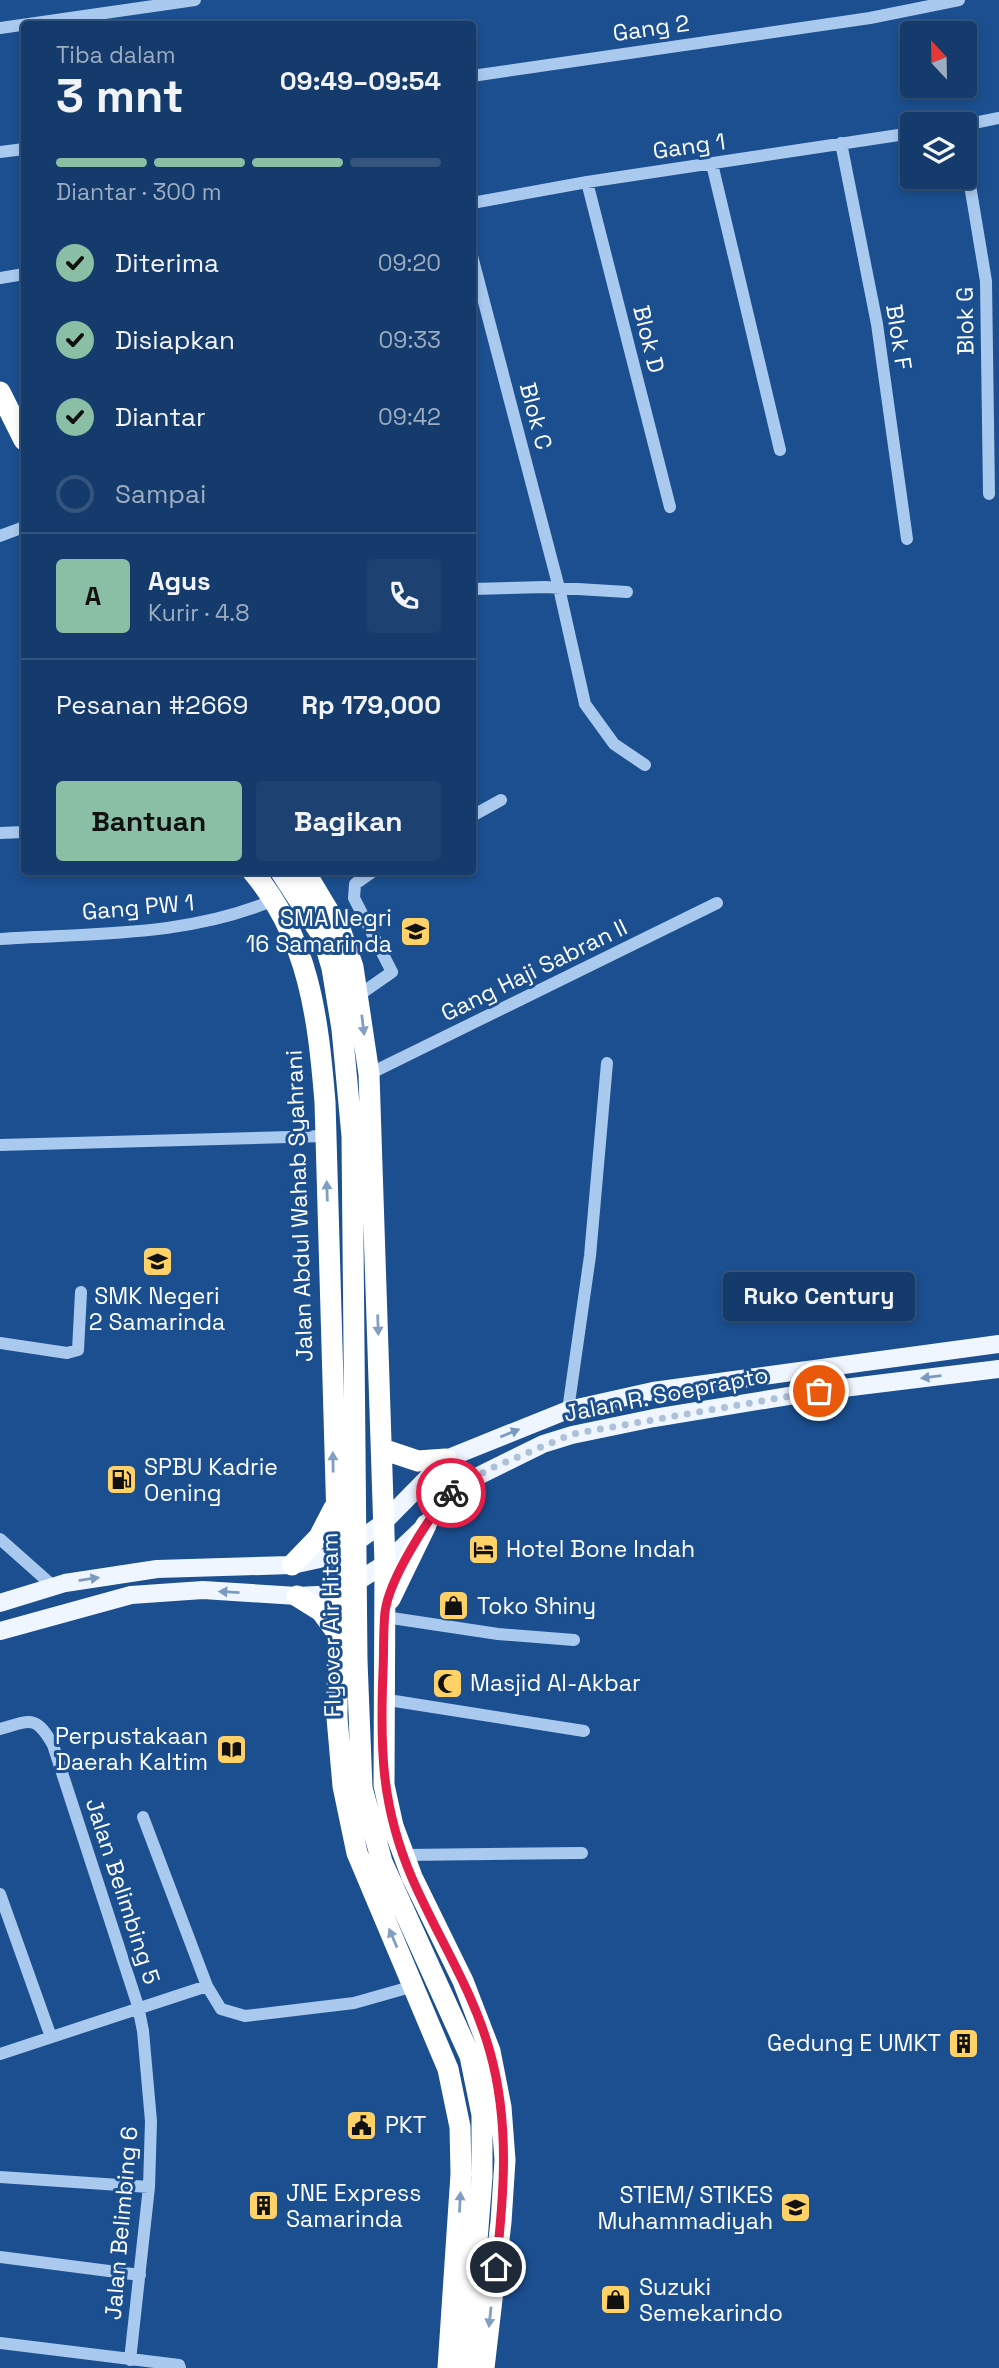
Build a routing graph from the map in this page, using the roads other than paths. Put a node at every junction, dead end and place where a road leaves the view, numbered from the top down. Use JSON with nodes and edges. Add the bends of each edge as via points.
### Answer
{"nodes":[{"id":1,"x":195,"y":0,"type":"edge"},
{"id":2,"x":959,"y":0,"type":"edge"},
{"id":3,"x":43,"y":21,"type":"edge"},
{"id":4,"x":21,"y":24,"type":"edge"},
{"id":5,"x":0,"y":27,"type":"edge"},
{"id":6,"x":476,"y":75,"type":"edge"},
{"id":7,"x":999,"y":118,"type":"edge"},
{"id":8,"x":977,"y":122,"type":"edge"},
{"id":9,"x":900,"y":135,"type":"edge"},
{"id":10,"x":841,"y":143,"type":"junction"},
{"id":11,"x":21,"y":149,"type":"edge"},
{"id":12,"x":0,"y":152,"type":"edge"},
{"id":13,"x":712,"y":164,"type":"junction"},
{"id":14,"x":587,"y":182,"type":"junction"},
{"id":15,"x":971,"y":189,"type":"edge"},
{"id":16,"x":476,"y":202,"type":"edge"},
{"id":17,"x":476,"y":271,"type":"edge"},
{"id":18,"x":21,"y":274,"type":"edge"},
{"id":19,"x":0,"y":278,"type":"edge"},
{"id":20,"x":0,"y":392,"type":"edge"},
{"id":21,"x":6,"y":417,"type":"edge"},
{"id":22,"x":21,"y":436,"type":"edge"},
{"id":23,"x":780,"y":450,"type":"dead end"},
{"id":24,"x":989,"y":494,"type":"dead end"},
{"id":25,"x":670,"y":507,"type":"dead end"},
{"id":26,"x":21,"y":528,"type":"edge"},
{"id":27,"x":0,"y":536,"type":"edge"},
{"id":28,"x":907,"y":539,"type":"dead end"},
{"id":29,"x":559,"y":588,"type":"junction"},
{"id":30,"x":476,"y":589,"type":"edge"},
{"id":31,"x":626,"y":592,"type":"dead end"},
{"id":32,"x":645,"y":765,"type":"dead end"},
{"id":33,"x":501,"y":800,"type":"dead end"},
{"id":34,"x":476,"y":814,"type":"edge"},
{"id":35,"x":21,"y":832,"type":"edge"},
{"id":36,"x":0,"y":834,"type":"edge"},
{"id":37,"x":256,"y":875,"type":"edge"},
{"id":38,"x":283,"y":875,"type":"edge"},
{"id":39,"x":307,"y":875,"type":"edge"},
{"id":40,"x":368,"y":875,"type":"edge"},
{"id":41,"x":276,"y":899,"type":"junction"},
{"id":42,"x":717,"y":904,"type":"dead end"},
{"id":43,"x":0,"y":939,"type":"edge"},
{"id":44,"x":359,"y":995,"type":"junction"},
{"id":45,"x":607,"y":1063,"type":"dead end"},
{"id":46,"x":369,"y":1074,"type":"junction"},
{"id":47,"x":325,"y":1136,"type":"junction"},
{"id":48,"x":0,"y":1144,"type":"edge"},
{"id":49,"x":376,"y":1257,"type":"junction"},
{"id":50,"x":329,"y":1259,"type":"junction"},
{"id":51,"x":81,"y":1292,"type":"dead end"},
{"id":52,"x":0,"y":1343,"type":"edge"},
{"id":53,"x":999,"y":1344,"type":"edge"},
{"id":54,"x":999,"y":1369,"type":"edge"},
{"id":55,"x":568,"y":1410,"type":"junction"},
{"id":56,"x":382,"y":1449,"type":"junction"},
{"id":57,"x":446,"y":1458,"type":"junction"},
{"id":58,"x":334,"y":1506,"type":"junction"},
{"id":59,"x":383,"y":1523,"type":"junction"},
{"id":60,"x":426,"y":1525,"type":"junction"},
{"id":61,"x":0,"y":1539,"type":"edge"},
{"id":62,"x":338,"y":1555,"type":"junction"},
{"id":63,"x":385,"y":1564,"type":"junction"},
{"id":64,"x":292,"y":1565,"type":"junction"},
{"id":65,"x":53,"y":1586,"type":"junction"},
{"id":66,"x":337,"y":1594,"type":"junction"},
{"id":67,"x":297,"y":1596,"type":"junction"},
{"id":68,"x":0,"y":1603,"type":"edge"},
{"id":69,"x":385,"y":1614,"type":"junction"},
{"id":70,"x":0,"y":1631,"type":"edge"},
{"id":71,"x":338,"y":1634,"type":"junction"},
{"id":72,"x":574,"y":1640,"type":"dead end"},
{"id":73,"x":382,"y":1699,"type":"junction"},
{"id":74,"x":0,"y":1729,"type":"edge"},
{"id":75,"x":584,"y":1731,"type":"dead end"},
{"id":76,"x":143,"y":1817,"type":"dead end"},
{"id":77,"x":582,"y":1853,"type":"dead end"},
{"id":78,"x":404,"y":1855,"type":"junction"},
{"id":79,"x":0,"y":1894,"type":"edge"},
{"id":80,"x":207,"y":1986,"type":"junction"},
{"id":81,"x":414,"y":1986,"type":"junction"},
{"id":82,"x":138,"y":2006,"type":"junction"},
{"id":83,"x":51,"y":2037,"type":"junction"},
{"id":84,"x":0,"y":2054,"type":"edge"},
{"id":85,"x":0,"y":2177,"type":"edge"},
{"id":86,"x":149,"y":2187,"type":"junction"},
{"id":87,"x":0,"y":2257,"type":"edge"},
{"id":88,"x":140,"y":2275,"type":"junction"},
{"id":89,"x":0,"y":2343,"type":"edge"},
{"id":90,"x":130,"y":2360,"type":"junction"},
{"id":91,"x":180,"y":2368,"type":"edge"},
{"id":92,"x":448,"y":2368,"type":"edge"},
{"id":93,"x":467,"y":2368,"type":"edge"},
{"id":94,"x":484,"y":2368,"type":"edge"}],
"edges":[{"from":1,"to":3,"type":"street"},
{"from":2,"to":6,"type":"street","name":"Gang 2","via":[[870,18]]},
{"from":4,"to":5,"type":"street"},
{"from":7,"to":8,"type":"street"},
{"from":9,"to":10,"type":"street","name":"Gang 1"},
{"from":10,"to":13,"type":"street","name":"Gang 1"},
{"from":10,"to":28,"type":"street","name":"Blok F","via":[[877,324]]},
{"from":11,"to":12,"type":"street"},
{"from":13,"to":14,"type":"street","name":"Gang 1"},
{"from":13,"to":23,"type":"street"},
{"from":14,"to":16,"type":"street","name":"Gang 1"},
{"from":14,"to":25,"type":"street","name":"Blok D"},
{"from":15,"to":24,"type":"street","name":"Blok G","via":[[986,281]]},
{"from":17,"to":29,"type":"street","name":"Blok C"},
{"from":18,"to":19,"type":"street"},
{"from":20,"to":21,"type":"highway"},
{"from":21,"to":22,"type":"highway"},
{"from":26,"to":27,"type":"street"},
{"from":29,"to":30,"type":"street"},
{"from":29,"to":31,"type":"street"},
{"from":29,"to":32,"type":"street","name":"Blok C","via":[[584,704],[614,744]]},
{"from":33,"to":34,"type":"street"},
{"from":35,"to":36,"type":"street"},
{"from":37,"to":41,"type":"highway","name":"Jalan Abdul Wahab Syahrani"},
{"from":38,"to":93,"type":"highway","name":"Flyover Air Hitam","via":[[323,937],[332,968],[351,1124],[362,1788],[382,1863],[470,2056],[482,2115],[482,2178]]},
{"from":39,"to":44,"type":"highway","via":[[341,932]]},
{"from":40,"to":44,"type":"street","via":[[355,884],[354,898],[392,972]]},
{"from":41,"to":43,"type":"street","name":"Gang PW 1","via":[[242,913],[186,925]]},
{"from":41,"to":47,"type":"highway","name":"Jalan Abdul Wahab Syahrani","via":[[295,937],[310,988],[320,1042]]},
{"from":42,"to":46,"type":"street","name":"Gang Haji Sabran II"},
{"from":44,"to":46,"type":"highway","one_way":true},
{"from":45,"to":55,"type":"street","via":[[590,1256]]},
{"from":46,"to":49,"type":"highway"},
{"from":47,"to":48,"type":"street"},
{"from":50,"to":47,"type":"highway","name":"Jalan Abdul Wahab Syahrani","one_way":true},
{"from":49,"to":50,"type":"highway"},
{"from":49,"to":56,"type":"highway","one_way":true},
{"from":58,"to":50,"type":"highway","name":"Jalan Abdul Wahab Syahrani","one_way":true},
{"from":51,"to":52,"type":"street","via":[[78,1350],[67,1353]]},
{"from":53,"to":55,"type":"main road","name":"Jalan R. Soeprapto","via":[[653,1391]]},
{"from":54,"to":60,"type":"main road","name":"Jalan R. Soeprapto","one_way":true,"via":[[819,1391],[572,1434],[456,1487]]},
{"from":57,"to":55,"type":"main road","name":"Jalan R. Soeprapto","one_way":true},
{"from":56,"to":57,"type":"highway","via":[[418,1461]]},
{"from":56,"to":59,"type":"highway"},
{"from":57,"to":59,"type":"main road","name":"Jalan R. Soeprapto"},
{"from":58,"to":62,"type":"highway","name":"Jalan Abdul Wahab Syahrani"},
{"from":58,"to":64,"type":"highway","via":[[318,1537]]},
{"from":59,"to":62,"type":"main road","name":"Jalan R. Soeprapto"},
{"from":59,"to":63,"type":"highway"},
{"from":60,"to":63,"type":"main road","name":"Jalan R. Soeprapto"},
{"from":60,"to":69,"type":"highway"},
{"from":61,"to":65,"type":"street"},
{"from":62,"to":64,"type":"main road"},
{"from":62,"to":66,"type":"highway","name":"Jalan Abdul Wahab Syahrani"},
{"from":63,"to":66,"type":"main road","name":"Jalan R. Soeprapto"},
{"from":63,"to":69,"type":"highway"},
{"from":65,"to":64,"type":"main road","one_way":true,"via":[[157,1569]]},
{"from":65,"to":68,"type":"main road"},
{"from":66,"to":67,"type":"main road"},
{"from":66,"to":71,"type":"highway","name":"Jalan Abdul Wahab Syahrani"},
{"from":67,"to":70,"type":"main road","one_way":true,"via":[[203,1590],[131,1595]]},
{"from":67,"to":71,"type":"highway","via":[[321,1611]]},
{"from":69,"to":72,"type":"street","via":[[498,1634]]},
{"from":69,"to":73,"type":"highway"},
{"from":81,"to":71,"type":"highway","name":"Jalan Abdul Wahab Syahrani","one_way":true,"via":[[357,1853],[351,1826],[337,1718]]},
{"from":73,"to":75,"type":"street"},
{"from":73,"to":78,"type":"highway","via":[[384,1785]]},
{"from":74,"to":82,"type":"street","name":"Jalan Belimbing 5","via":[[28,1721],[42,1727],[52,1745]]},
{"from":76,"to":80,"type":"street"},
{"from":77,"to":78,"type":"street"},
{"from":78,"to":94,"type":"highway","one_way":true,"via":[[463,1981],[490,2051],[502,2107],[502,2210]]},
{"from":79,"to":83,"type":"street"},
{"from":80,"to":81,"type":"street","via":[[221,2009],[245,2016],[355,2003]]},
{"from":80,"to":82,"type":"street"},
{"from":92,"to":81,"type":"highway","name":"Jalan Abdul Wahab Syahrani","one_way":true,"via":[[460,2127],[448,2069]]},
{"from":82,"to":83,"type":"street"},
{"from":82,"to":86,"type":"street","name":"Jalan Belimbing 6","via":[[151,2121]]},
{"from":83,"to":84,"type":"street"},
{"from":85,"to":86,"type":"street"},
{"from":86,"to":88,"type":"street","name":"Jalan Belimbing 6"},
{"from":87,"to":88,"type":"street"},
{"from":88,"to":90,"type":"street","name":"Jalan Belimbing 6"},
{"from":89,"to":90,"type":"street"},
{"from":90,"to":91,"type":"street"}]}
